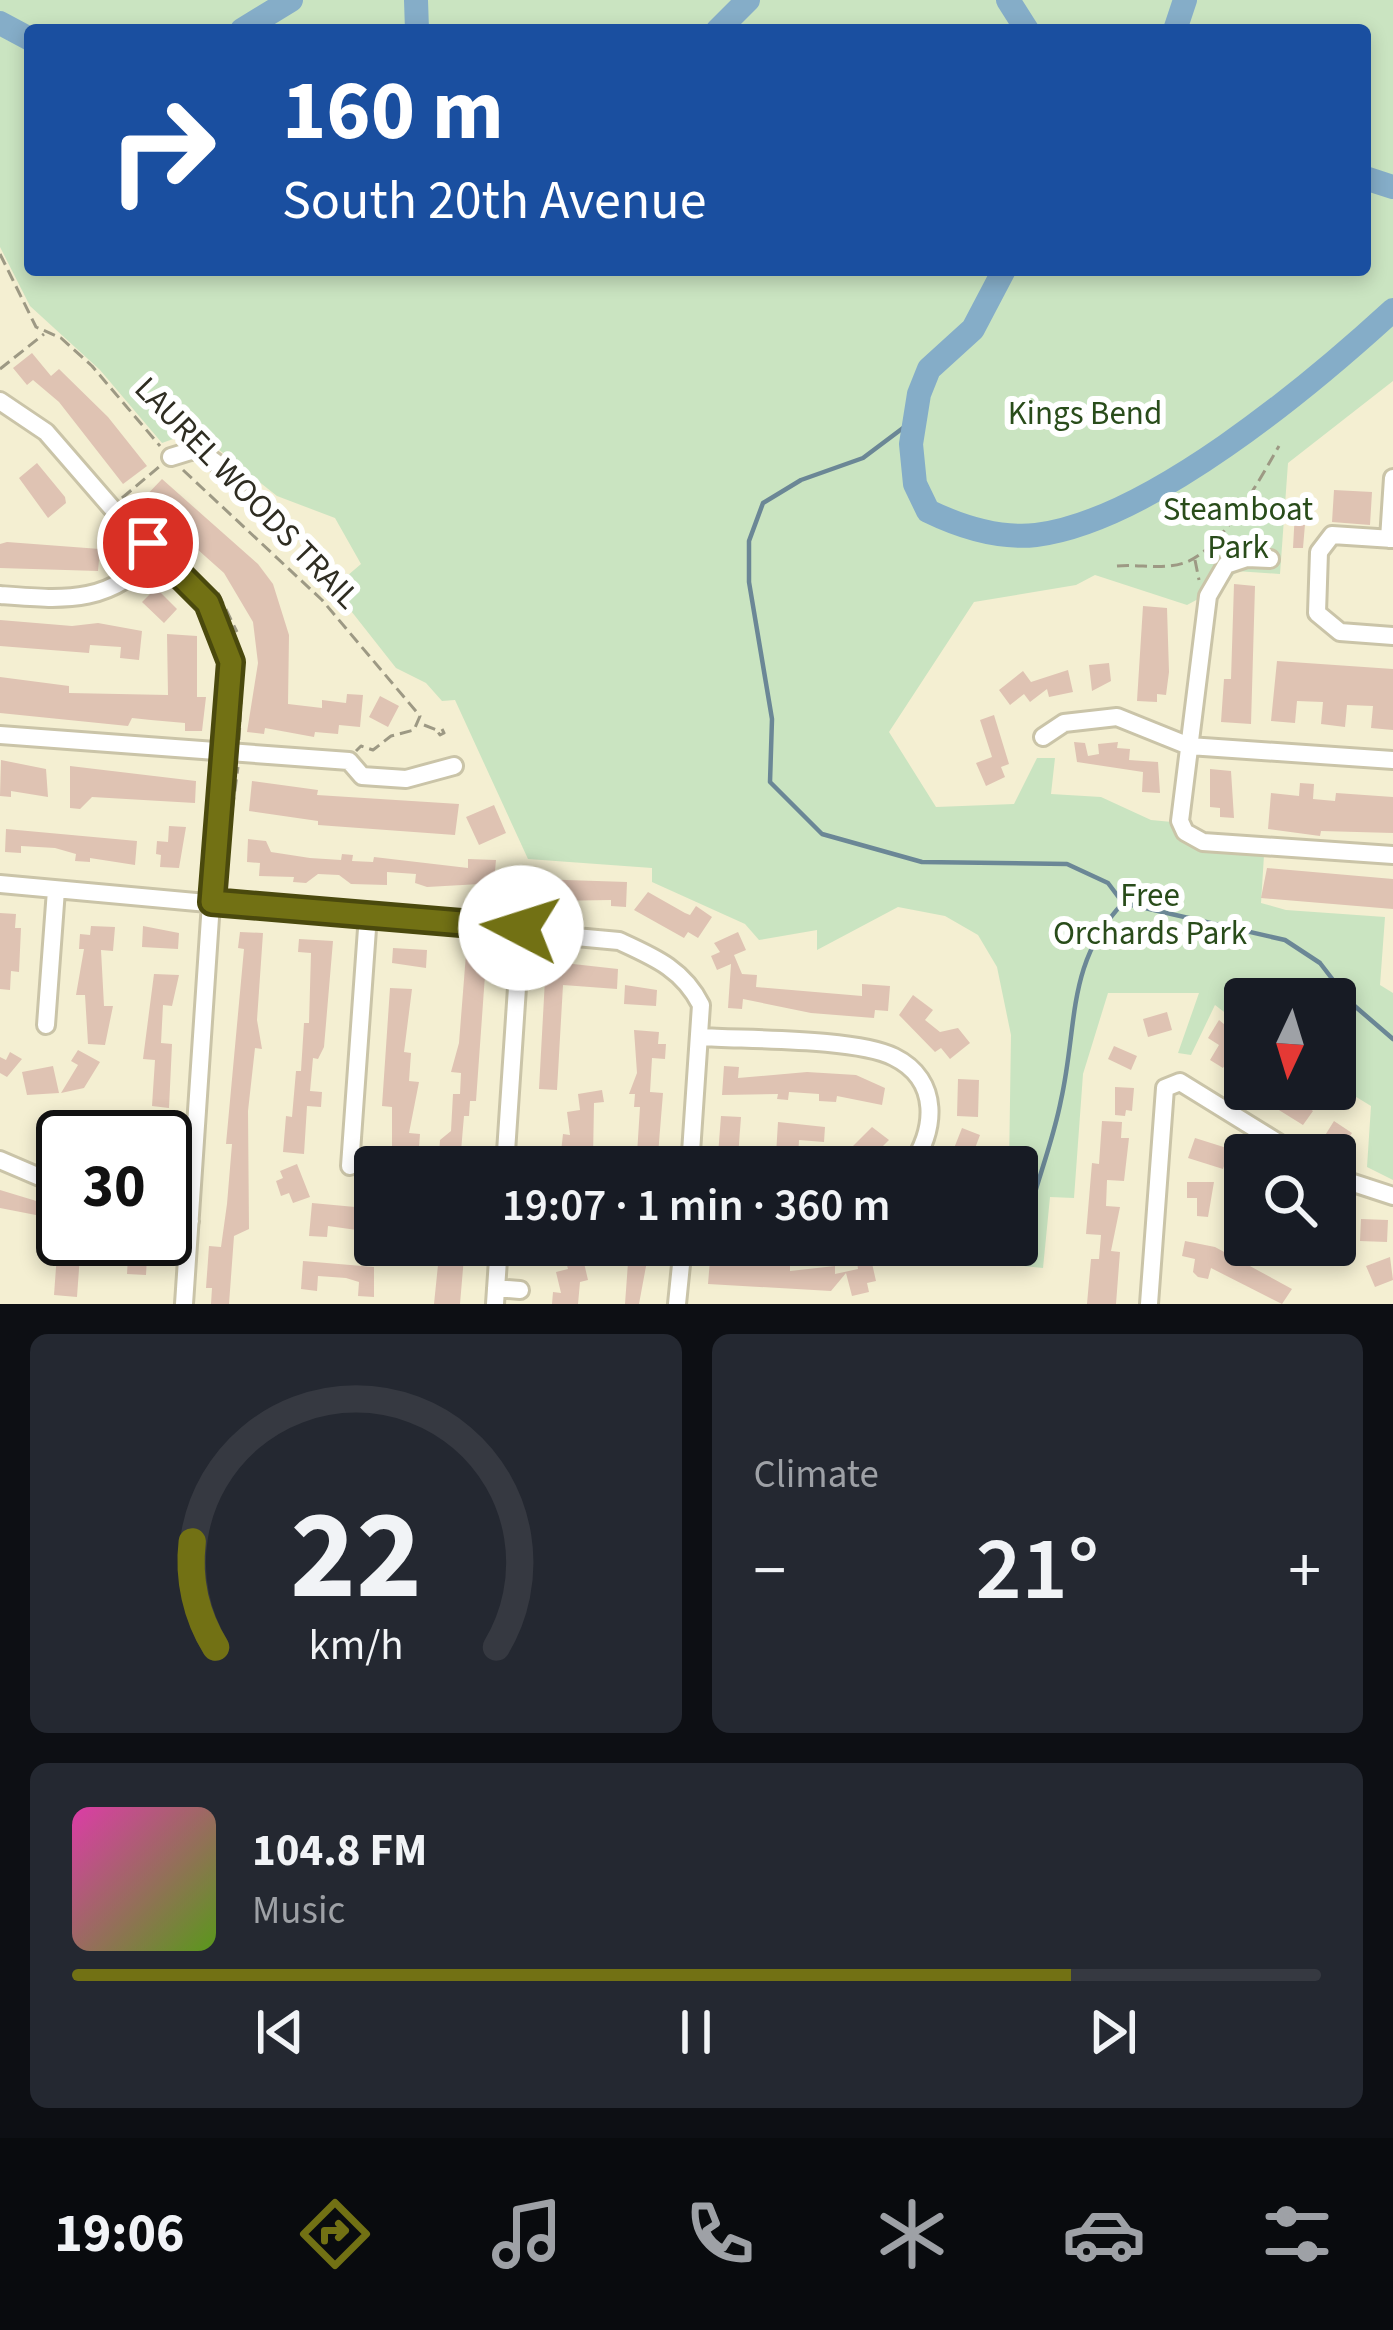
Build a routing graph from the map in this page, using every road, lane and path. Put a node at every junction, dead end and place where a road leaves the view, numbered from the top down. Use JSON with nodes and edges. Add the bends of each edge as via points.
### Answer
{"nodes":[{"id":1,"x":0,"y":254,"type":"edge"},
{"id":2,"x":46,"y":333,"type":"junction"},
{"id":3,"x":0,"y":369,"type":"edge"},
{"id":4,"x":0,"y":401,"type":"edge"},
{"id":5,"x":1279,"y":446,"type":"dead end"},
{"id":6,"x":171,"y":458,"type":"junction"},
{"id":7,"x":1393,"y":478,"type":"edge"},
{"id":8,"x":241,"y":481,"type":"dead end"},
{"id":9,"x":111,"y":507,"type":"junction"},
{"id":10,"x":1241,"y":508,"type":"junction"},
{"id":11,"x":1219,"y":512,"type":"dead end"},
{"id":12,"x":1211,"y":539,"type":"junction"},
{"id":13,"x":1391,"y":539,"type":"edge"},
{"id":14,"x":157,"y":551,"type":"junction"},
{"id":15,"x":1247,"y":558,"type":"junction"},
{"id":16,"x":1270,"y":559,"type":"dead end"},
{"id":17,"x":1118,"y":566,"type":"dead end"},
{"id":18,"x":0,"y":595,"type":"edge"},
{"id":19,"x":1393,"y":636,"type":"edge"},
{"id":20,"x":421,"y":724,"type":"junction"},
{"id":21,"x":439,"y":731,"type":"dead end"},
{"id":22,"x":0,"y":735,"type":"edge"},
{"id":23,"x":1043,"y":736,"type":"dead end"},
{"id":24,"x":361,"y":746,"type":"dead end"},
{"id":25,"x":1189,"y":746,"type":"junction"},
{"id":26,"x":231,"y":759,"type":"junction"},
{"id":27,"x":1393,"y":760,"type":"edge"},
{"id":28,"x":454,"y":766,"type":"dead end"},
{"id":29,"x":218,"y":833,"type":"junction"},
{"id":30,"x":1393,"y":855,"type":"edge"},
{"id":31,"x":0,"y":884,"type":"edge"},
{"id":32,"x":56,"y":890,"type":"junction"},
{"id":33,"x":212,"y":902,"type":"junction"},
{"id":34,"x":368,"y":915,"type":"junction"},
{"id":35,"x":521,"y":928,"type":"junction"},
{"id":36,"x":46,"y":1025,"type":"dead end"},
{"id":37,"x":701,"y":1037,"type":"junction"},
{"id":38,"x":508,"y":1127,"type":"junction"},
{"id":39,"x":528,"y":1128,"type":"dead end"},
{"id":40,"x":1264,"y":1134,"type":"edge"},
{"id":41,"x":507,"y":1146,"type":"edge"},
{"id":42,"x":692,"y":1146,"type":"edge"},
{"id":43,"x":925,"y":1146,"type":"edge"},
{"id":44,"x":0,"y":1160,"type":"edge"},
{"id":45,"x":350,"y":1166,"type":"dead end"},
{"id":46,"x":36,"y":1175,"type":"edge"},
{"id":47,"x":1356,"y":1184,"type":"edge"},
{"id":48,"x":192,"y":1192,"type":"edge"},
{"id":49,"x":1393,"y":1196,"type":"edge"},
{"id":50,"x":187,"y":1266,"type":"edge"},
{"id":51,"x":498,"y":1266,"type":"edge"},
{"id":52,"x":681,"y":1266,"type":"edge"},
{"id":53,"x":520,"y":1290,"type":"dead end"},
{"id":54,"x":496,"y":1296,"type":"edge"},
{"id":55,"x":184,"y":1304,"type":"edge"},
{"id":56,"x":677,"y":1304,"type":"edge"},
{"id":57,"x":1149,"y":1304,"type":"edge"},
{"id":58,"x":1159,"y":1304,"type":"edge"}],
"edges":[{"from":1,"to":2,"type":"path","name":"LAUREL WOODS TRAIL","via":[[29,318]]},
{"from":2,"to":3,"type":"path"},
{"from":2,"to":6,"type":"path","name":"LAUREL WOODS TRAIL","via":[[92,366]]},
{"from":4,"to":9,"type":"street","via":[[46,432]]},
{"from":5,"to":10,"type":"path"},
{"from":6,"to":8,"type":"street","via":[[196,449]]},
{"from":6,"to":9,"type":"path"},
{"from":6,"to":20,"type":"path","name":"LAUREL WOODS TRAIL","via":[[322,601]]},
{"from":7,"to":13,"type":"street"},
{"from":9,"to":14,"type":"street"},
{"from":10,"to":11,"type":"path"},
{"from":10,"to":12,"type":"path"},
{"from":12,"to":15,"type":"path"},
{"from":12,"to":17,"type":"path","via":[[1182,564]]},
{"from":13,"to":19,"type":"street","via":[[1332,535],[1319,552],[1317,614],[1340,632]]},
{"from":14,"to":18,"type":"street","via":[[99,596]]},
{"from":14,"to":26,"type":"street","via":[[220,624],[231,662]]},
{"from":15,"to":16,"type":"street"},
{"from":15,"to":25,"type":"street","via":[[1214,579]]},
{"from":20,"to":21,"type":"path"},
{"from":20,"to":24,"type":"path","via":[[368,752]]},
{"from":22,"to":26,"type":"street"},
{"from":23,"to":25,"type":"street","via":[[1064,723],[1117,717]]},
{"from":25,"to":27,"type":"street"},
{"from":25,"to":30,"type":"street","via":[[1179,809],[1185,832],[1203,842]]},
{"from":26,"to":28,"type":"street","via":[[349,761],[362,776],[400,779]]},
{"from":26,"to":29,"type":"street"},
{"from":26,"to":29,"type":"path","via":[[235,821]]},
{"from":29,"to":33,"type":"street"},
{"from":31,"to":32,"type":"street"},
{"from":32,"to":33,"type":"street"},
{"from":32,"to":36,"type":"street"},
{"from":33,"to":34,"type":"street"},
{"from":33,"to":48,"type":"street"},
{"from":34,"to":35,"type":"street"},
{"from":34,"to":45,"type":"street"},
{"from":35,"to":37,"type":"street","via":[[619,941],[664,962],[694,989]]},
{"from":35,"to":38,"type":"street"},
{"from":37,"to":42,"type":"street"},
{"from":37,"to":43,"type":"street","via":[[895,1058],[930,1099]]},
{"from":38,"to":39,"type":"street"},
{"from":38,"to":41,"type":"street"},
{"from":40,"to":57,"type":"street","via":[[1170,1082]]},
{"from":44,"to":46,"type":"street"},
{"from":47,"to":49,"type":"street"},
{"from":50,"to":55,"type":"street"},
{"from":51,"to":54,"type":"street"},
{"from":52,"to":56,"type":"street"},
{"from":53,"to":54,"type":"street"},
{"from":57,"to":58,"type":"street"}]}
